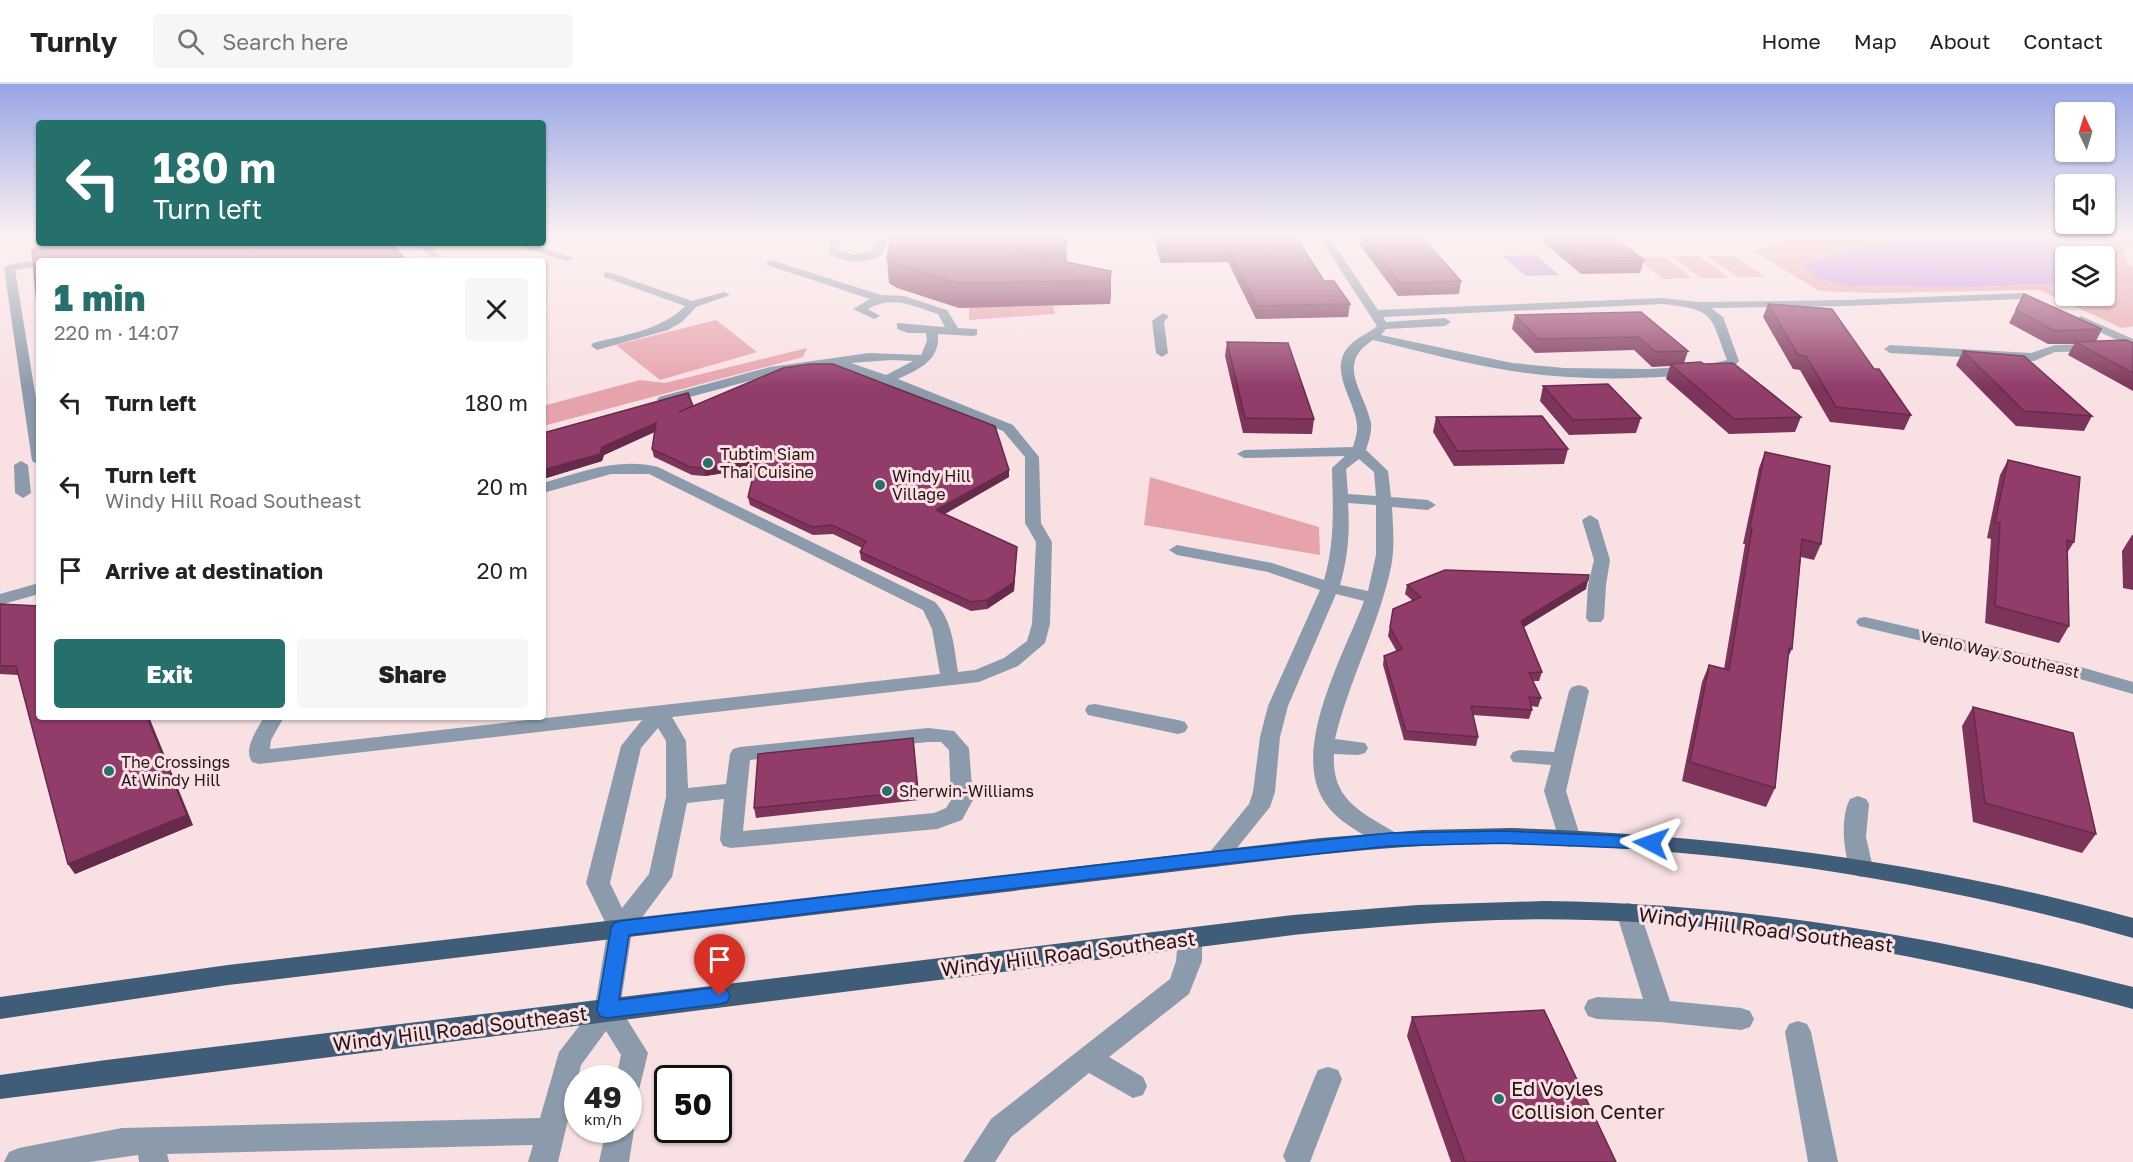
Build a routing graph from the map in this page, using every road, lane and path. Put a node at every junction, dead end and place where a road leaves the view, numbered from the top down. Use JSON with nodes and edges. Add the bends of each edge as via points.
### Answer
{"nodes":[{"id":1,"x":12,"y":287,"type":"edge"},
{"id":2,"x":642,"y":287,"type":"edge"},
{"id":3,"x":706,"y":287,"type":"edge"},
{"id":4,"x":819,"y":287,"type":"edge"},
{"id":5,"x":848,"y":287,"type":"edge"},
{"id":6,"x":1358,"y":287,"type":"edge"},
{"id":7,"x":812,"y":290,"type":"dead end"},
{"id":8,"x":880,"y":298,"type":"junction"},
{"id":9,"x":692,"y":305,"type":"junction"},
{"id":10,"x":1698,"y":305,"type":"junction"},
{"id":11,"x":1376,"y":314,"type":"junction"},
{"id":12,"x":874,"y":316,"type":"dead end"},
{"id":13,"x":1163,"y":316,"type":"dead end"},
{"id":14,"x":901,"y":326,"type":"dead end"},
{"id":15,"x":933,"y":331,"type":"junction"},
{"id":16,"x":1379,"y":331,"type":"junction"},
{"id":17,"x":954,"y":332,"type":"junction"},
{"id":18,"x":972,"y":332,"type":"dead end"},
{"id":19,"x":2133,"y":345,"type":"edge"},
{"id":20,"x":597,"y":346,"type":"dead end"},
{"id":21,"x":1890,"y":350,"type":"dead end"},
{"id":22,"x":1162,"y":353,"type":"dead end"},
{"id":23,"x":926,"y":359,"type":"junction"},
{"id":24,"x":835,"y":362,"type":"junction"},
{"id":25,"x":887,"y":379,"type":"junction"},
{"id":26,"x":656,"y":402,"type":"edge"},
{"id":27,"x":36,"y":442,"type":"edge"},
{"id":28,"x":1359,"y":451,"type":"junction"},
{"id":29,"x":1244,"y":454,"type":"dead end"},
{"id":30,"x":21,"y":465,"type":"dead end"},
{"id":31,"x":546,"y":487,"type":"edge"},
{"id":32,"x":23,"y":493,"type":"dead end"},
{"id":33,"x":1341,"y":498,"type":"junction"},
{"id":34,"x":1382,"y":502,"type":"junction"},
{"id":35,"x":1428,"y":505,"type":"dead end"},
{"id":36,"x":1590,"y":520,"type":"dead end"},
{"id":37,"x":1177,"y":550,"type":"dead end"},
{"id":38,"x":1330,"y":588,"type":"junction"},
{"id":39,"x":36,"y":589,"type":"edge"},
{"id":40,"x":1375,"y":598,"type":"junction"},
{"id":41,"x":0,"y":600,"type":"edge"},
{"id":42,"x":1595,"y":618,"type":"dead end"},
{"id":43,"x":1865,"y":622,"type":"dead end"},
{"id":44,"x":950,"y":679,"type":"junction"},
{"id":45,"x":2133,"y":688,"type":"edge"},
{"id":46,"x":1579,"y":691,"type":"dead end"},
{"id":47,"x":1095,"y":710,"type":"dead end"},
{"id":48,"x":660,"y":713,"type":"junction"},
{"id":49,"x":272,"y":720,"type":"edge"},
{"id":50,"x":1178,"y":727,"type":"dead end"},
{"id":51,"x":1324,"y":746,"type":"junction"},
{"id":52,"x":1358,"y":748,"type":"dead end"},
{"id":53,"x":1520,"y":757,"type":"dead end"},
{"id":54,"x":1563,"y":759,"type":"junction"},
{"id":55,"x":735,"y":790,"type":"junction"},
{"id":56,"x":677,"y":797,"type":"junction"},
{"id":57,"x":1858,"y":804,"type":"dead end"},
{"id":58,"x":1570,"y":839,"type":"junction"},
{"id":59,"x":1390,"y":840,"type":"junction"},
{"id":60,"x":1216,"y":858,"type":"junction"},
{"id":61,"x":1861,"y":868,"type":"junction"},
{"id":62,"x":1628,"y":912,"type":"junction"},
{"id":63,"x":620,"y":928,"type":"junction"},
{"id":64,"x":2133,"y":928,"type":"edge"},
{"id":65,"x":1190,"y":938,"type":"junction"},
{"id":66,"x":2133,"y":998,"type":"edge"},
{"id":67,"x":0,"y":1008,"type":"edge"},
{"id":68,"x":1597,"y":1008,"type":"dead end"},
{"id":69,"x":607,"y":1010,"type":"junction"},
{"id":70,"x":1660,"y":1011,"type":"junction"},
{"id":71,"x":1741,"y":1019,"type":"dead end"},
{"id":72,"x":1798,"y":1032,"type":"dead end"},
{"id":73,"x":1087,"y":1058,"type":"junction"},
{"id":74,"x":632,"y":1065,"type":"edge"},
{"id":75,"x":1328,"y":1079,"type":"dead end"},
{"id":76,"x":1133,"y":1086,"type":"dead end"},
{"id":77,"x":0,"y":1087,"type":"edge"},
{"id":78,"x":551,"y":1130,"type":"junction"},
{"id":79,"x":618,"y":1143,"type":"edge"},
{"id":80,"x":152,"y":1152,"type":"edge"},
{"id":81,"x":1298,"y":1156,"type":"dead end"},
{"id":82,"x":18,"y":1162,"type":"edge"},
{"id":83,"x":543,"y":1162,"type":"edge"},
{"id":84,"x":614,"y":1162,"type":"edge"},
{"id":85,"x":978,"y":1162,"type":"edge"},
{"id":86,"x":1823,"y":1162,"type":"edge"}],
"edges":[{"from":1,"to":27,"type":"street"},
{"from":2,"to":9,"type":"street"},
{"from":3,"to":9,"type":"street","via":[[724,295]]},
{"from":4,"to":7,"type":"street"},
{"from":5,"to":8,"type":"street"},
{"from":6,"to":11,"type":"street"},
{"from":8,"to":12,"type":"street","via":[[859,309]]},
{"from":8,"to":17,"type":"street","via":[[904,299],[943,312]]},
{"from":9,"to":20,"type":"street","via":[[678,320],[664,327]]},
{"from":10,"to":11,"type":"street","via":[[1664,301]]},
{"from":10,"to":16,"type":"street","via":[[1672,310],[1519,316]]},
{"from":10,"to":16,"type":"street","via":[[1717,317],[1733,361],[1728,366],[1656,371],[1535,370]]},
{"from":10,"to":19,"type":"street","via":[[2025,297]]},
{"from":11,"to":16,"type":"street"},
{"from":13,"to":22,"type":"street","via":[[1158,321]]},
{"from":14,"to":15,"type":"street"},
{"from":15,"to":17,"type":"street"},
{"from":15,"to":23,"type":"street","via":[[934,341]]},
{"from":16,"to":28,"type":"street","via":[[1354,347],[1348,356],[1351,387],[1364,424]]},
{"from":17,"to":18,"type":"street"},
{"from":19,"to":21,"type":"street","via":[[2040,351],[2034,357]]},
{"from":23,"to":24,"type":"street","via":[[884,356]]},
{"from":23,"to":25,"type":"street"},
{"from":24,"to":25,"type":"street"},
{"from":24,"to":26,"type":"street","via":[[770,371]]},
{"from":25,"to":44,"type":"street","via":[[1008,428],[1032,457],[1033,523],[1044,542],[1041,624],[1036,643],[990,673]]},
{"from":28,"to":29,"type":"street"},
{"from":28,"to":33,"type":"street","via":[[1340,468]]},
{"from":28,"to":34,"type":"street","via":[[1381,471]]},
{"from":30,"to":32,"type":"street"},
{"from":31,"to":44,"type":"street","via":[[610,469],[653,470],[934,610]]},
{"from":33,"to":34,"type":"street"},
{"from":33,"to":38,"type":"street","via":[[1339,558]]},
{"from":34,"to":35,"type":"street"},
{"from":34,"to":40,"type":"street","via":[[1383,565]]},
{"from":36,"to":42,"type":"street","via":[[1602,560]]},
{"from":37,"to":38,"type":"street","via":[[1252,571],[1272,568]]},
{"from":38,"to":40,"type":"street"},
{"from":38,"to":60,"type":"street","via":[[1278,706],[1259,807]]},
{"from":39,"to":41,"type":"street"},
{"from":40,"to":51,"type":"street","via":[[1340,688]]},
{"from":43,"to":45,"type":"street","name":"Venlo Way Southeast"},
{"from":44,"to":48,"type":"street"},
{"from":46,"to":54,"type":"street"},
{"from":47,"to":50,"type":"street"},
{"from":48,"to":49,"type":"street","via":[[259,757],[261,740]]},
{"from":48,"to":56,"type":"street","via":[[676,741]]},
{"from":48,"to":63,"type":"street","via":[[631,746],[598,883]]},
{"from":51,"to":52,"type":"street"},
{"from":51,"to":59,"type":"street","via":[[1322,765],[1328,791],[1351,816]]},
{"from":53,"to":54,"type":"street"},
{"from":54,"to":58,"type":"street","via":[[1556,791]]},
{"from":55,"to":55,"type":"street","via":[[730,840],[937,820],[954,814],[962,800],[959,748],[947,736],[928,735],[740,754]]},
{"from":55,"to":56,"type":"street"},
{"from":56,"to":63,"type":"street","via":[[660,877]]},
{"from":57,"to":61,"type":"street","via":[[1856,837]]},
{"from":58,"to":59,"type":"main road"},
{"from":58,"to":61,"type":"main road","via":[[1692,846]]},
{"from":59,"to":60,"type":"main road"},
{"from":60,"to":63,"type":"main road"},
{"from":61,"to":64,"type":"main road"},
{"from":62,"to":65,"type":"main road","name":"Windy Hill Road Southeast","via":[[1475,910]]},
{"from":62,"to":66,"type":"main road","name":"Windy Hill Road Southeast","via":[[1790,928],[1903,946]]},
{"from":62,"to":70,"type":"street"},
{"from":63,"to":67,"type":"main road","via":[[228,975]]},
{"from":63,"to":69,"type":"street"},
{"from":65,"to":69,"type":"main road","name":"Windy Hill Road Southeast"},
{"from":65,"to":73,"type":"street","via":[[1189,962],[1180,986]]},
{"from":68,"to":70,"type":"street"},
{"from":69,"to":74,"type":"street","via":[[635,1053]]},
{"from":69,"to":77,"type":"main road","name":"Windy Hill Road Southeast"},
{"from":69,"to":78,"type":"street","via":[[569,1060]]},
{"from":70,"to":71,"type":"street"},
{"from":72,"to":86,"type":"street"},
{"from":73,"to":76,"type":"street"},
{"from":73,"to":85,"type":"street","via":[[1001,1128]]},
{"from":75,"to":81,"type":"street"},
{"from":78,"to":80,"type":"street","via":[[318,1136]]},
{"from":78,"to":83,"type":"street"},
{"from":79,"to":84,"type":"street"},
{"from":80,"to":82,"type":"street","via":[[122,1142]]}]}
